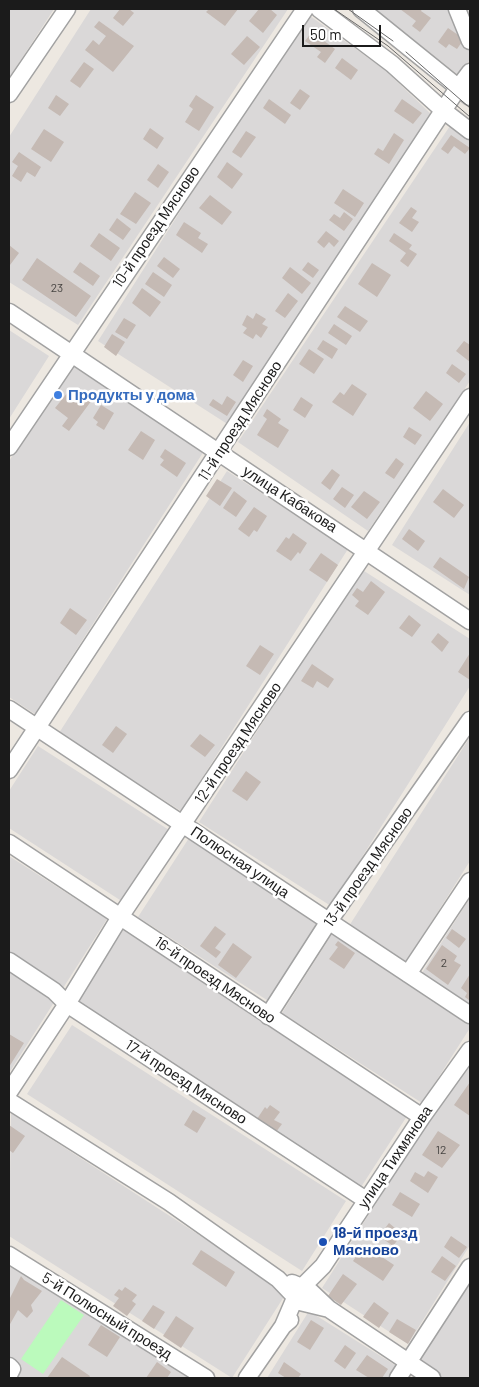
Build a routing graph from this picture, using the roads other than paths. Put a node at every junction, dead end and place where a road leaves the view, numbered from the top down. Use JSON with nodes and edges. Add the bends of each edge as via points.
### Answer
{"nodes":[{"id":1,"x":67,"y":9,"type":"edge"},
{"id":2,"x":305,"y":9,"type":"edge"},
{"id":3,"x":319,"y":9,"type":"edge"},
{"id":4,"x":361,"y":9,"type":"edge"},
{"id":5,"x":457,"y":9,"type":"edge"},
{"id":6,"x":470,"y":41,"type":"edge"},
{"id":7,"x":470,"y":72,"type":"edge"},
{"id":8,"x":464,"y":92,"type":"edge"},
{"id":9,"x":9,"y":94,"type":"edge"},
{"id":10,"x":444,"y":111,"type":"junction"},
{"id":11,"x":470,"y":131,"type":"edge"},
{"id":12,"x":9,"y":312,"type":"edge"},
{"id":13,"x":70,"y":353,"type":"junction"},
{"id":14,"x":470,"y":397,"type":"edge"},
{"id":15,"x":9,"y":446,"type":"edge"},
{"id":16,"x":219,"y":453,"type":"junction"},
{"id":17,"x":367,"y":550,"type":"junction"},
{"id":18,"x":470,"y":621,"type":"edge"},
{"id":19,"x":9,"y":710,"type":"edge"},
{"id":20,"x":470,"y":720,"type":"edge"},
{"id":21,"x":36,"y":729,"type":"junction"},
{"id":22,"x":9,"y":770,"type":"edge"},
{"id":23,"x":184,"y":824,"type":"junction"},
{"id":24,"x":9,"y":843,"type":"edge"},
{"id":25,"x":470,"y":881,"type":"edge"},
{"id":26,"x":120,"y":917,"type":"junction"},
{"id":27,"x":329,"y":921,"type":"junction"},
{"id":28,"x":9,"y":961,"type":"edge"},
{"id":29,"x":408,"y":974,"type":"junction"},
{"id":30,"x":67,"y":1004,"type":"junction"},
{"id":31,"x":470,"y":1015,"type":"edge"},
{"id":32,"x":268,"y":1016,"type":"junction"},
{"id":33,"x":470,"y":1050,"type":"edge"},
{"id":34,"x":9,"y":1092,"type":"edge"},
{"id":35,"x":9,"y":1101,"type":"edge"},
{"id":36,"x":422,"y":1117,"type":"junction"},
{"id":37,"x":366,"y":1200,"type":"junction"},
{"id":38,"x":10,"y":1258,"type":"edge"},
{"id":39,"x":470,"y":1267,"type":"edge"},
{"id":40,"x":304,"y":1296,"type":"junction"},
{"id":41,"x":408,"y":1362,"type":"junction"},
{"id":42,"x":9,"y":1366,"type":"edge"},
{"id":43,"x":9,"y":1375,"type":"edge"},
{"id":44,"x":206,"y":1378,"type":"edge"},
{"id":45,"x":247,"y":1378,"type":"edge"},
{"id":46,"x":398,"y":1378,"type":"edge"},
{"id":47,"x":432,"y":1378,"type":"edge"}],
"edges":[{"from":1,"to":9,"type":"street"},
{"from":2,"to":13,"type":"street","name":"10-й проезд Мясново"},
{"from":3,"to":10,"type":"street","via":[[392,64]]},
{"from":4,"to":8,"type":"street"},
{"from":5,"to":6,"type":"street"},
{"from":7,"to":8,"type":"street","name":"11-й проезд Мясново"},
{"from":8,"to":10,"type":"street","name":"11-й проезд Мясново"},
{"from":10,"to":11,"type":"street"},
{"from":10,"to":16,"type":"street","name":"11-й проезд Мясново"},
{"from":12,"to":13,"type":"street","name":"улица Кабакова"},
{"from":13,"to":15,"type":"street","name":"10-й проезд Мясново"},
{"from":13,"to":16,"type":"street","name":"улица Кабакова"},
{"from":14,"to":17,"type":"street","name":"12-й проезд Мясново"},
{"from":16,"to":17,"type":"street","name":"улица Кабакова"},
{"from":16,"to":21,"type":"street","name":"11-й проезд Мясново"},
{"from":17,"to":18,"type":"street","name":"улица Кабакова"},
{"from":17,"to":23,"type":"street","name":"12-й проезд Мясново"},
{"from":19,"to":21,"type":"street","name":"Полюсная улица"},
{"from":20,"to":27,"type":"street","name":"13-й проезд Мясново"},
{"from":21,"to":22,"type":"street","name":"11-й проезд Мясново"},
{"from":21,"to":23,"type":"street","name":"Полюсная улица"},
{"from":23,"to":26,"type":"street","name":"12-й проезд Мясново"},
{"from":23,"to":27,"type":"street","name":"Полюсная улица"},
{"from":24,"to":26,"type":"street","name":"16-й проезд Мясново"},
{"from":25,"to":29,"type":"street"},
{"from":26,"to":30,"type":"street","name":"12-й проезд Мясново"},
{"from":26,"to":32,"type":"street","name":"16-й проезд Мясново"},
{"from":27,"to":29,"type":"street","name":"Полюсная улица"},
{"from":27,"to":32,"type":"street","name":"13-й проезд Мясново"},
{"from":28,"to":30,"type":"street","name":"17-й проезд Мясново","via":[[54,991]]},
{"from":29,"to":31,"type":"street","name":"Полюсная улица"},
{"from":30,"to":34,"type":"street","name":"12-й проезд Мясново"},
{"from":30,"to":37,"type":"street","name":"17-й проезд Мясново"},
{"from":32,"to":36,"type":"street","name":"16-й проезд Мясново"},
{"from":33,"to":36,"type":"street","name":"улица Тихмянова"},
{"from":35,"to":40,"type":"street","via":[[168,1202]]},
{"from":36,"to":37,"type":"street","name":"улица Тихмянова"},
{"from":37,"to":40,"type":"street","name":"улица Тихмянова"},
{"from":38,"to":44,"type":"street","name":"5-й Полюсный проезд"},
{"from":39,"to":41,"type":"street"},
{"from":40,"to":41,"type":"street"},
{"from":40,"to":45,"type":"street"},
{"from":41,"to":46,"type":"street"},
{"from":41,"to":47,"type":"street"},
{"from":42,"to":43,"type":"street","via":[[12,1369]]}]}
